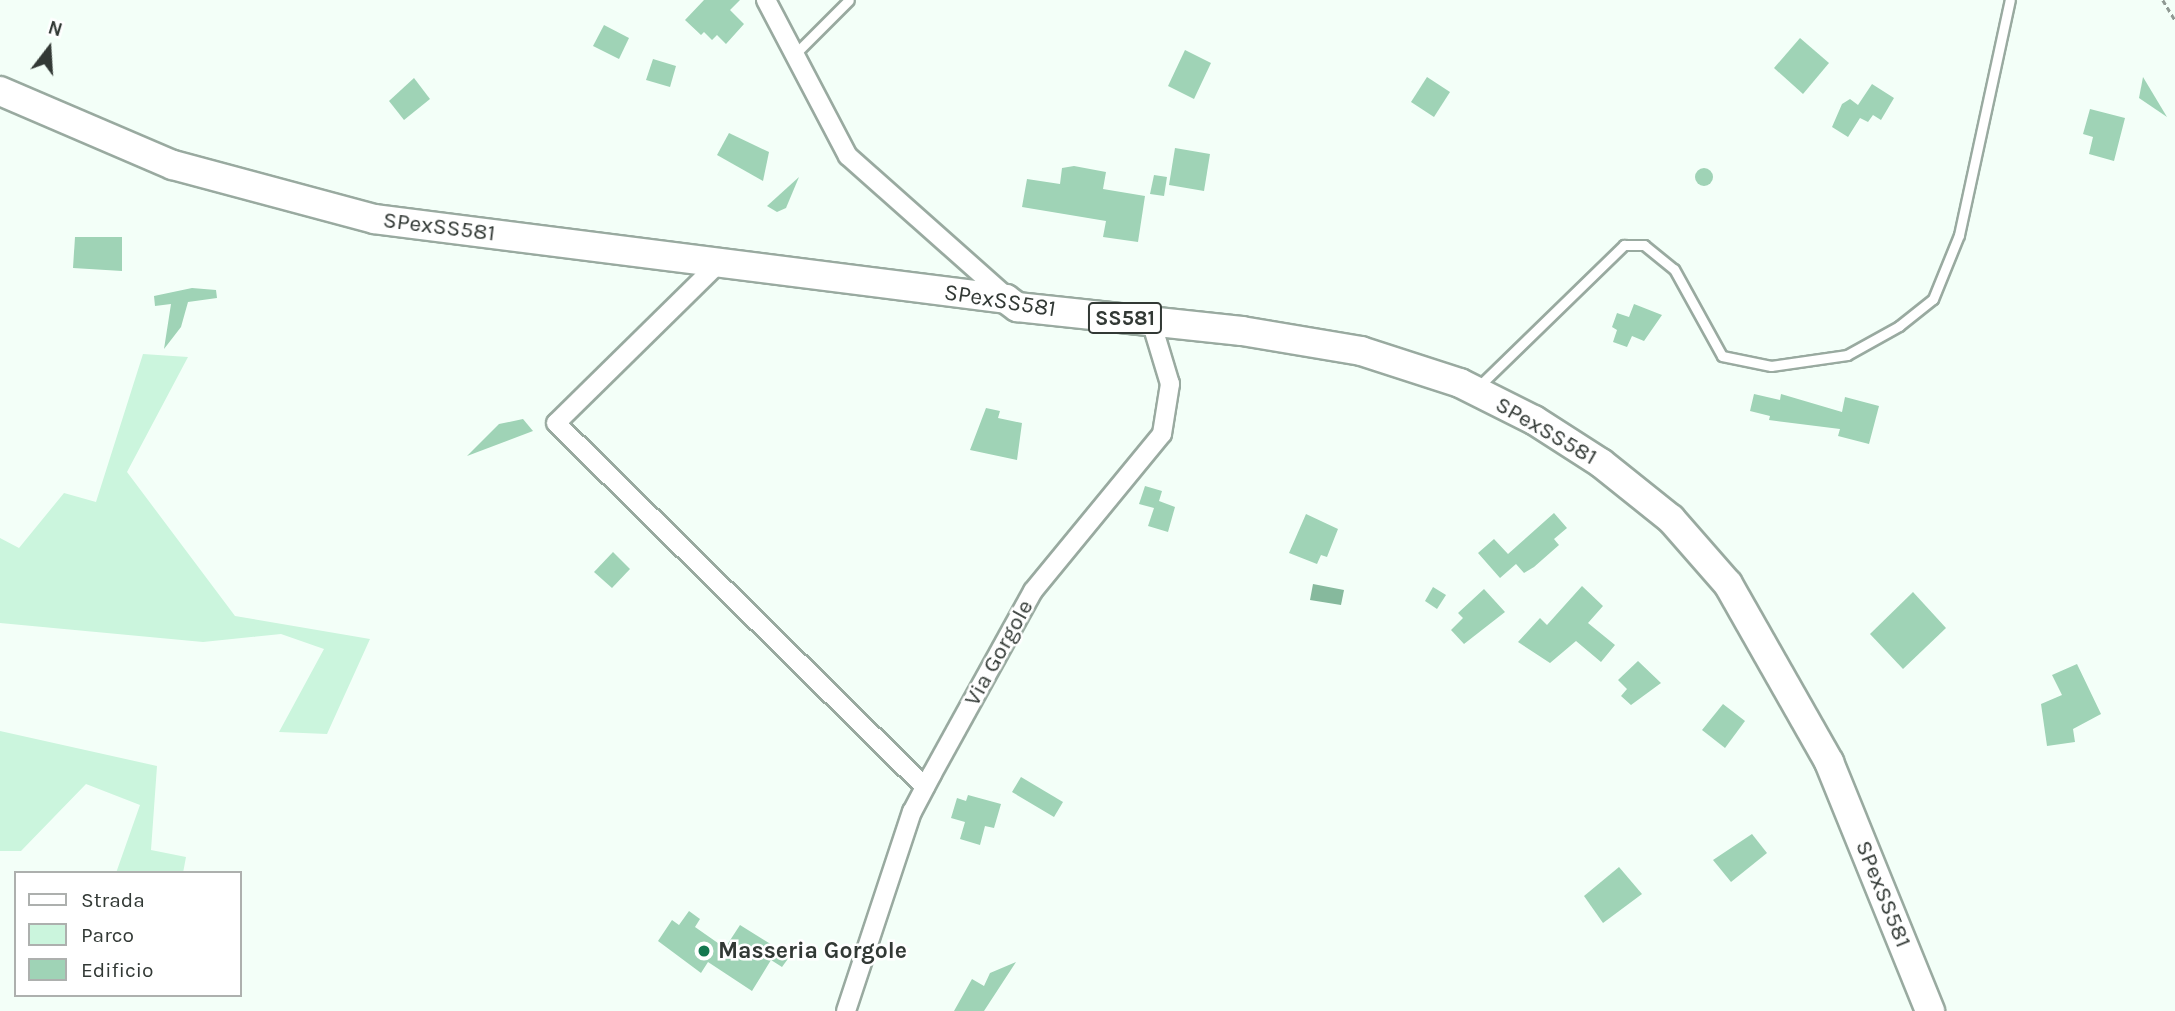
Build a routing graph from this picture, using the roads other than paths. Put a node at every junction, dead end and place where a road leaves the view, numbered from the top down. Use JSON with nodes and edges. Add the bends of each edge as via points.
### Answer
{"nodes":[{"id":1,"x":766,"y":0,"type":"edge"},
{"id":2,"x":849,"y":0,"type":"edge"},
{"id":3,"x":2010,"y":0,"type":"edge"},
{"id":4,"x":795,"y":54,"type":"junction"},
{"id":5,"x":0,"y":91,"type":"edge"},
{"id":6,"x":719,"y":263,"type":"junction"},
{"id":7,"x":1017,"y":306,"type":"junction"},
{"id":8,"x":1151,"y":321,"type":"junction"},
{"id":9,"x":1474,"y":390,"type":"junction"},
{"id":10,"x":925,"y":787,"type":"junction"},
{"id":11,"x":846,"y":1011,"type":"edge"},
{"id":12,"x":1930,"y":1011,"type":"edge"}],
"edges":[{"from":1,"to":4,"type":"street"},
{"from":2,"to":4,"type":"lane"},
{"from":3,"to":9,"type":"lane","via":[[1959,235],[1933,299],[1899,326],[1847,355],[1771,366],[1722,356],[1674,270],[1644,245],[1624,245]]},
{"from":4,"to":7,"type":"street","via":[[863,174]]},
{"from":5,"to":6,"type":"main road","name":"SPexSS581","number":"SS581","via":[[173,164],[374,219]]},
{"from":6,"to":7,"type":"main road","name":"SPexSS581","number":"SS581","via":[[1006,299]]},
{"from":6,"to":10,"type":"street","via":[[556,423]]},
{"from":7,"to":8,"type":"main road","name":"SPexSS581","number":"SS581"},
{"from":8,"to":9,"type":"main road","name":"SPexSS581","number":"SS581","via":[[1361,351]]},
{"from":8,"to":10,"type":"street","name":"Via Gorgole","via":[[1170,384],[1162,434],[1033,591]]},
{"from":9,"to":12,"type":"main road","name":"SPexSS581","number":"SS581","via":[[1601,463],[1671,519],[1728,584],[1829,762]]},
{"from":10,"to":11,"type":"street","name":"Via Gorgole"}]}
